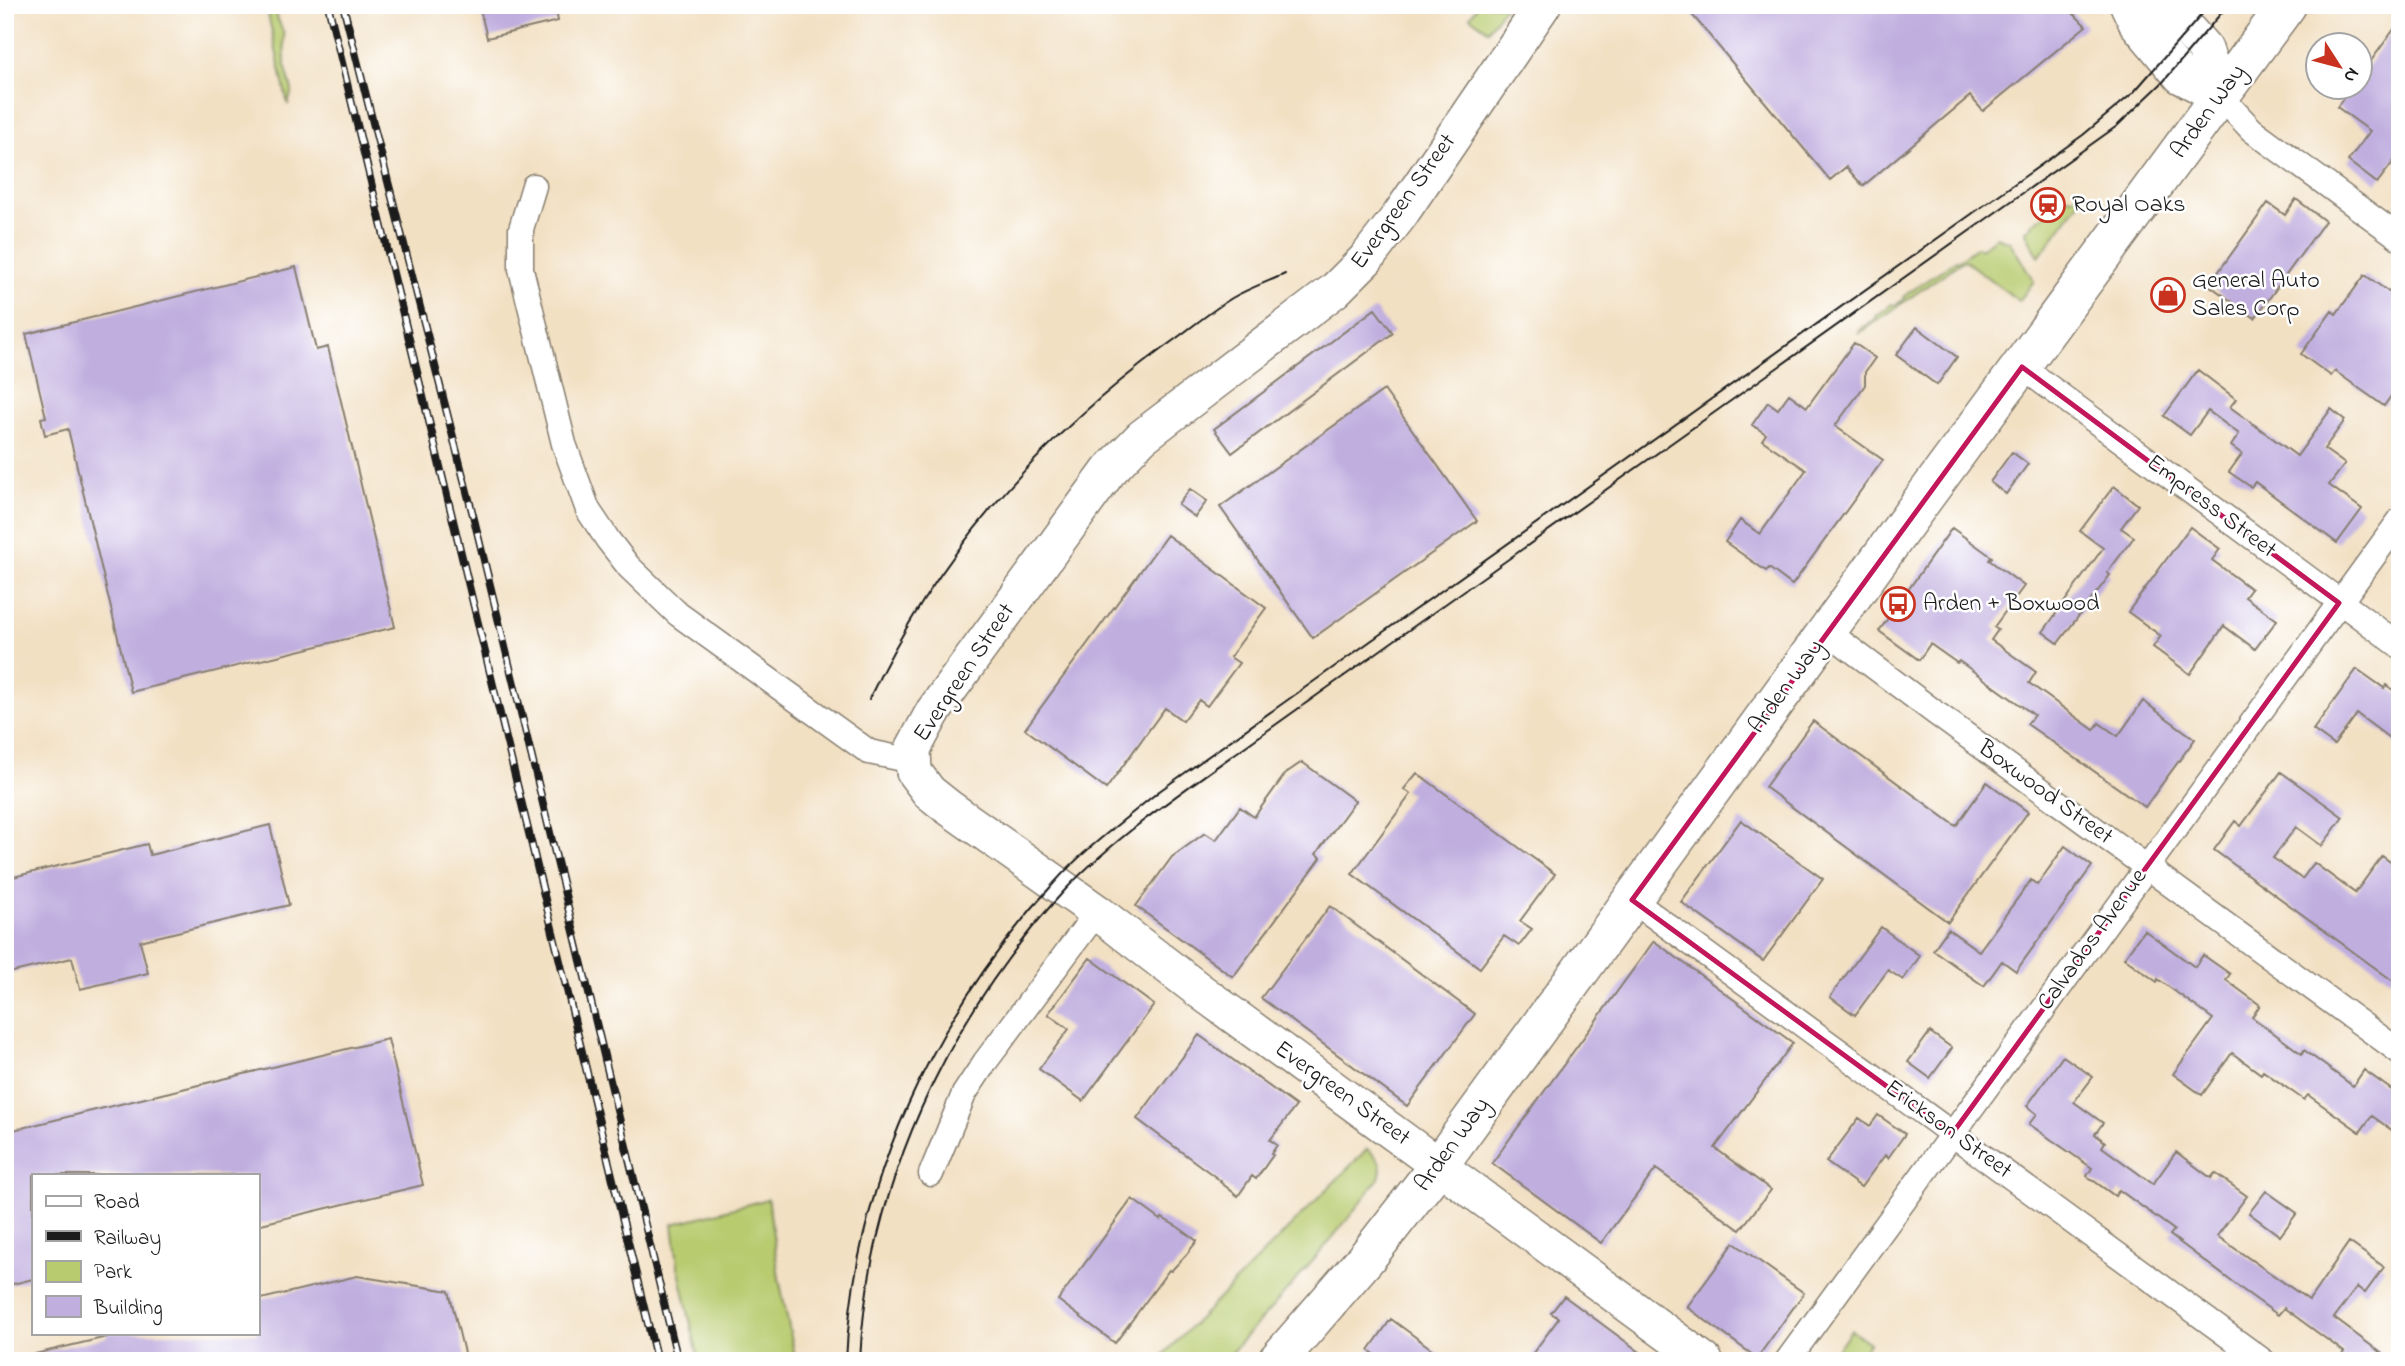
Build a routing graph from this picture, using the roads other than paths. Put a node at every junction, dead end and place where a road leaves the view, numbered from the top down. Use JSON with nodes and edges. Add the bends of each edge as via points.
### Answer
{"nodes":[{"id":1,"x":1543,"y":5,"type":"edge"},
{"id":2,"x":2128,"y":5,"type":"edge"},
{"id":3,"x":2166,"y":5,"type":"edge"},
{"id":4,"x":2287,"y":5,"type":"edge"},
{"id":5,"x":2221,"y":96,"type":"junction"},
{"id":6,"x":534,"y":186,"type":"dead end"},
{"id":7,"x":2400,"y":238,"type":"edge"},
{"id":8,"x":2022,"y":367,"type":"junction"},
{"id":9,"x":2400,"y":520,"type":"edge"},
{"id":10,"x":2339,"y":603,"type":"junction"},
{"id":11,"x":1828,"y":632,"type":"junction"},
{"id":12,"x":2400,"y":646,"type":"edge"},
{"id":13,"x":913,"y":761,"type":"junction"},
{"id":14,"x":2147,"y":867,"type":"junction"},
{"id":15,"x":1632,"y":900,"type":"junction"},
{"id":16,"x":1097,"y":912,"type":"junction"},
{"id":17,"x":2400,"y":1052,"type":"edge"},
{"id":18,"x":1952,"y":1134,"type":"junction"},
{"id":19,"x":1439,"y":1165,"type":"junction"},
{"id":20,"x":931,"y":1174,"type":"dead end"},
{"id":21,"x":1277,"y":1361,"type":"edge"},
{"id":22,"x":1705,"y":1361,"type":"edge"},
{"id":23,"x":1787,"y":1361,"type":"edge"},
{"id":24,"x":2263,"y":1361,"type":"edge"}],
"edges":[{"from":1,"to":13,"type":"street","name":"Evergreen Street","via":[[1400,215],[1353,274],[1142,437],[1109,471],[945,695],[917,739]]},
{"from":2,"to":5,"type":"street","via":[[2136,22],[2181,76]]},
{"from":3,"to":5,"type":"street","via":[[2205,49]]},
{"from":4,"to":5,"type":"main road","name":"Arden Way"},
{"from":5,"to":7,"type":"street","via":[[2252,130]]},
{"from":5,"to":8,"type":"main road","name":"Arden Way"},
{"from":6,"to":13,"type":"street","via":[[521,229],[522,269],[564,444],[589,510],[608,540],[678,614],[869,752]]},
{"from":8,"to":10,"type":"street","name":"Empress Street"},
{"from":8,"to":11,"type":"main road","name":"Arden Way"},
{"from":9,"to":10,"type":"street","name":"Calvados Avenue"},
{"from":10,"to":12,"type":"street","name":"Empress Street"},
{"from":10,"to":14,"type":"street","name":"Calvados Avenue"},
{"from":11,"to":14,"type":"street","name":"Boxwood Street"},
{"from":11,"to":15,"type":"main road","name":"Arden Way"},
{"from":13,"to":16,"type":"street","name":"Evergreen Street","via":[[914,772],[929,792]]},
{"from":14,"to":17,"type":"street","name":"Boxwood Street"},
{"from":14,"to":18,"type":"street","name":"Calvados Avenue"},
{"from":15,"to":18,"type":"street","name":"Erickson Street"},
{"from":15,"to":19,"type":"main road","name":"Arden Way"},
{"from":16,"to":19,"type":"street","name":"Evergreen Street"},
{"from":16,"to":20,"type":"street","via":[[964,1094]]},
{"from":18,"to":23,"type":"street","name":"Calvados Avenue"},
{"from":18,"to":24,"type":"street","name":"Erickson Street"},
{"from":19,"to":21,"type":"main road","name":"Arden Way"},
{"from":19,"to":22,"type":"street","name":"Evergreen Street"}]}
